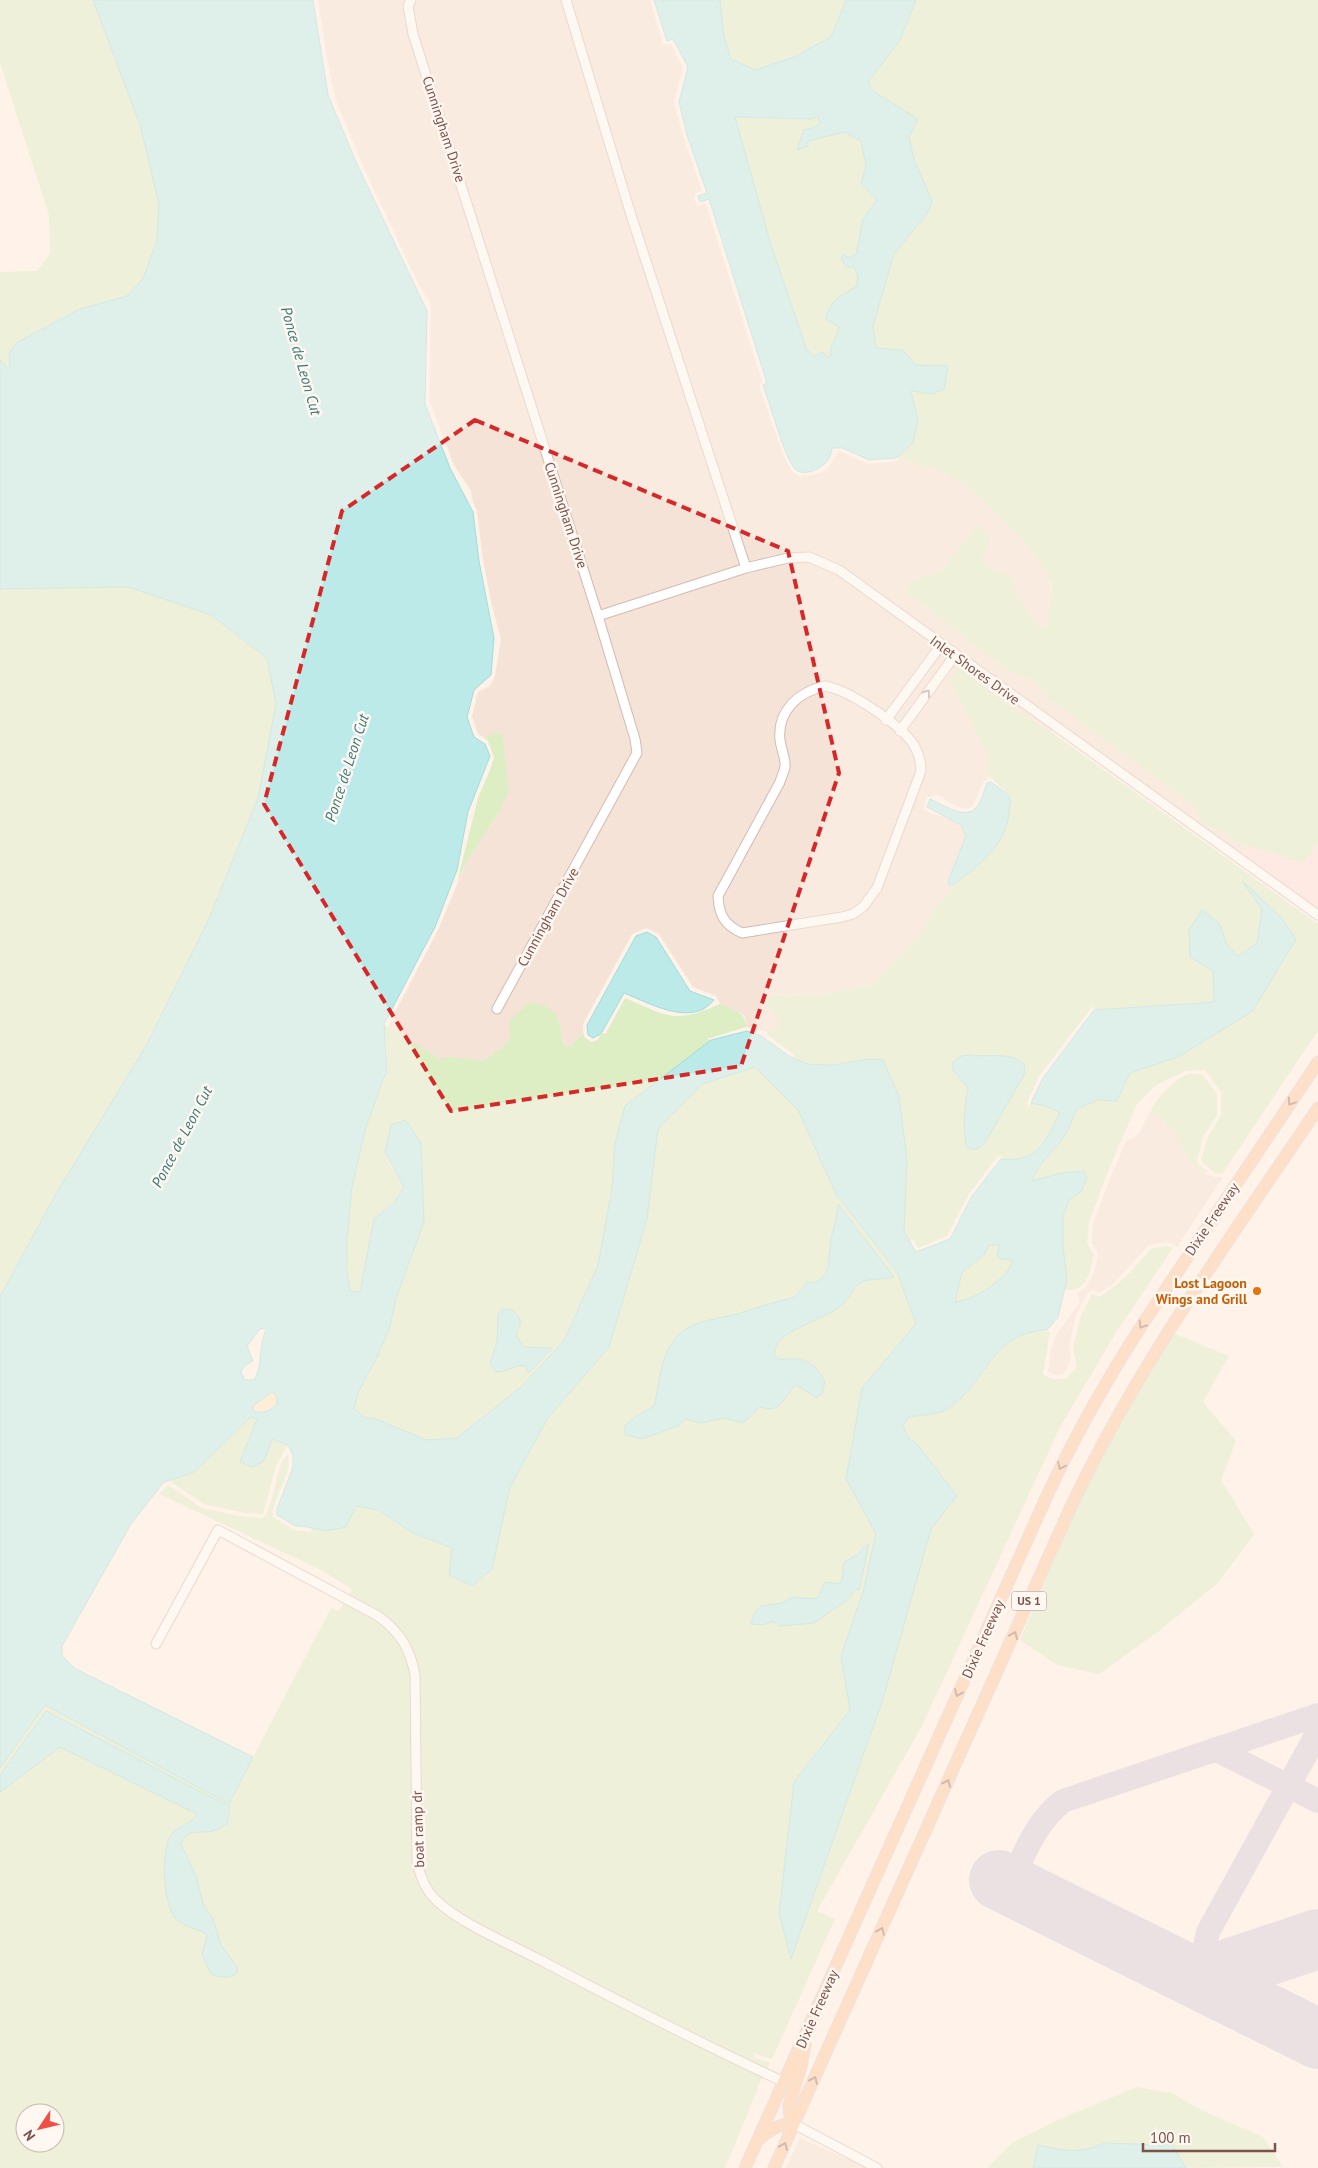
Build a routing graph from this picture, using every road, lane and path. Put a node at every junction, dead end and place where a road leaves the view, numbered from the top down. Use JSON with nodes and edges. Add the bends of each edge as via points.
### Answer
{"nodes":[{"id":1,"x":411,"y":0,"type":"edge"},
{"id":2,"x":566,"y":0,"type":"edge"},
{"id":3,"x":746,"y":568,"type":"junction"},
{"id":4,"x":598,"y":616,"type":"junction"},
{"id":5,"x":941,"y":645,"type":"junction"},
{"id":6,"x":955,"y":655,"type":"junction"},
{"id":7,"x":886,"y":720,"type":"junction"},
{"id":8,"x":900,"y":731,"type":"junction"},
{"id":9,"x":1318,"y":915,"type":"edge"},
{"id":10,"x":498,"y":1009,"type":"dead end"},
{"id":11,"x":1318,"y":1062,"type":"edge"},
{"id":12,"x":1318,"y":1108,"type":"edge"},
{"id":13,"x":156,"y":1644,"type":"dead end"},
{"id":14,"x":807,"y":2030,"type":"junction"},
{"id":15,"x":784,"y":2082,"type":"junction"},
{"id":16,"x":794,"y":2124,"type":"junction"},
{"id":17,"x":757,"y":2141,"type":"junction"},
{"id":18,"x":745,"y":2168,"type":"edge"},
{"id":19,"x":774,"y":2168,"type":"edge"},
{"id":20,"x":877,"y":2168,"type":"edge"}],
"edges":[{"from":1,"to":4,"type":"street","name":"Cunningham Drive","via":[[408,6],[413,34]]},
{"from":2,"to":3,"type":"street","via":[[631,215]]},
{"from":3,"to":4,"type":"street","name":"Inlet Shores Drive"},
{"from":3,"to":5,"type":"street","name":"Inlet Shores Drive","via":[[788,558],[809,557],[839,570]]},
{"from":4,"to":10,"type":"street","name":"Cunningham Drive","via":[[637,753]]},
{"from":5,"to":6,"type":"street","name":"Inlet Shores Drive"},
{"from":5,"to":7,"type":"street"},
{"from":8,"to":6,"type":"street","one_way":true},
{"from":6,"to":9,"type":"street","name":"Inlet Shores Drive"},
{"from":7,"to":8,"type":"street"},
{"from":7,"to":8,"type":"street","via":[[852,695],[825,686],[811,689],[788,708],[780,722],[785,767],[780,782],[718,896],[722,919],[731,928],[753,933],[842,917],[863,907],[877,888],[921,771],[918,753]]},
{"from":11,"to":14,"type":"main road","name":"Dixie Freeway","number":"US 1","one_way":true,"via":[[1121,1357],[1080,1429]]},
{"from":16,"to":12,"type":"main road","name":"Dixie Freeway","number":"US 1","one_way":true,"via":[[1107,1433],[1153,1355]]},
{"from":13,"to":15,"type":"street","name":"boat ramp dr","via":[[218,1530],[378,1616],[400,1635],[412,1658],[415,1675],[417,1861],[420,1876],[437,1901],[452,1913],[505,1942],[699,2043]]},
{"from":14,"to":15,"type":"main road","name":"Dixie Freeway","number":"US 1"},
{"from":14,"to":16,"type":"main road","via":[[801,2067],[788,2105]]},
{"from":15,"to":17,"type":"main road","name":"Dixie Freeway","number":"US 1"},
{"from":16,"to":17,"type":"main road","via":[[773,2129]]},
{"from":19,"to":16,"type":"main road","name":"Dixie Freeway","number":"US 1","one_way":true},
{"from":16,"to":20,"type":"street"},
{"from":17,"to":18,"type":"main road","name":"Dixie Freeway","number":"US 1"}]}
